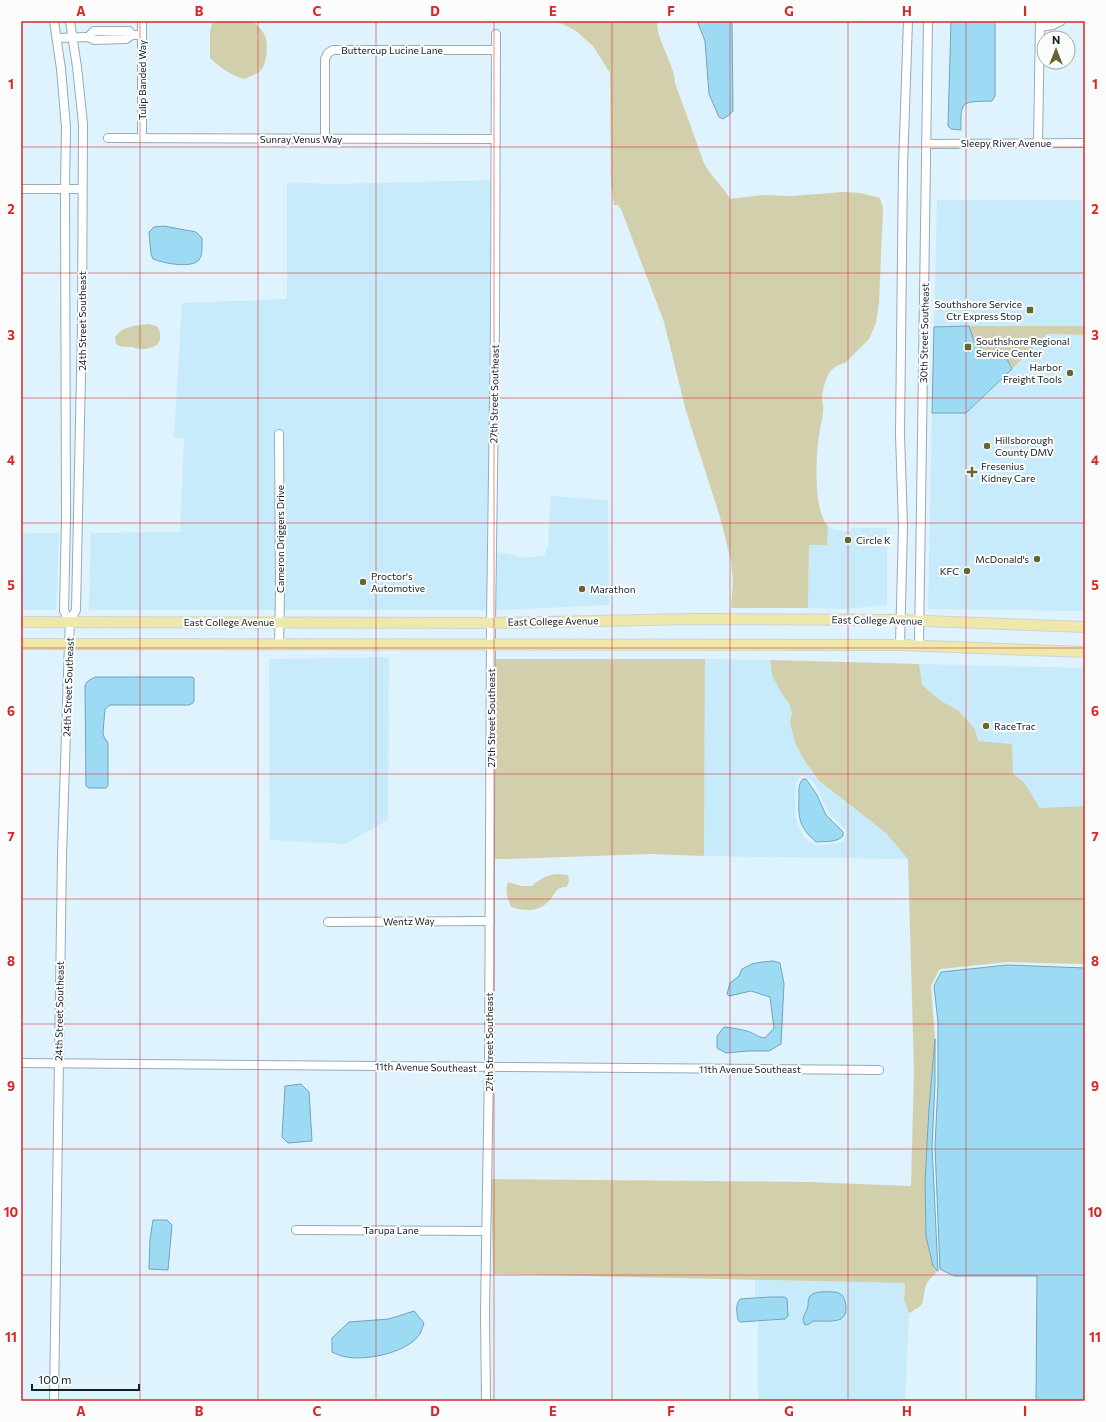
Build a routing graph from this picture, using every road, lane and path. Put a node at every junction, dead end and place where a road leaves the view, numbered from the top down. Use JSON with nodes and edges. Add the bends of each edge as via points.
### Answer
{"nodes":[{"id":1,"x":54,"y":21,"type":"edge"},
{"id":2,"x":70,"y":21,"type":"edge"},
{"id":3,"x":142,"y":21,"type":"edge"},
{"id":4,"x":908,"y":21,"type":"edge"},
{"id":5,"x":928,"y":21,"type":"edge"},
{"id":6,"x":1061,"y":21,"type":"edge"},
{"id":7,"x":1040,"y":24,"type":"edge"},
{"id":8,"x":496,"y":34,"type":"dead end"},
{"id":9,"x":142,"y":35,"type":"junction"},
{"id":10,"x":73,"y":37,"type":"junction"},
{"id":11,"x":57,"y":38,"type":"junction"},
{"id":12,"x":496,"y":50,"type":"junction"},
{"id":13,"x":108,"y":138,"type":"dead end"},
{"id":14,"x":142,"y":138,"type":"junction"},
{"id":15,"x":325,"y":139,"type":"junction"},
{"id":16,"x":495,"y":139,"type":"junction"},
{"id":17,"x":1038,"y":143,"type":"junction"},
{"id":18,"x":1085,"y":143,"type":"edge"},
{"id":19,"x":926,"y":144,"type":"junction"},
{"id":20,"x":21,"y":189,"type":"edge"},
{"id":21,"x":65,"y":189,"type":"junction"},
{"id":22,"x":82,"y":189,"type":"junction"},
{"id":23,"x":279,"y":434,"type":"dead end"},
{"id":24,"x":900,"y":620,"type":"junction"},
{"id":25,"x":70,"y":621,"type":"junction"},
{"id":26,"x":920,"y":621,"type":"junction"},
{"id":27,"x":21,"y":622,"type":"edge"},
{"id":28,"x":279,"y":622,"type":"junction"},
{"id":29,"x":491,"y":623,"type":"junction"},
{"id":30,"x":1085,"y":627,"type":"edge"},
{"id":31,"x":69,"y":643,"type":"junction"},
{"id":32,"x":21,"y":644,"type":"edge"},
{"id":33,"x":279,"y":644,"type":"junction"},
{"id":34,"x":491,"y":645,"type":"junction"},
{"id":35,"x":900,"y":645,"type":"junction"},
{"id":36,"x":920,"y":645,"type":"junction"},
{"id":37,"x":1085,"y":652,"type":"edge"},
{"id":38,"x":490,"y":921,"type":"junction"},
{"id":39,"x":328,"y":922,"type":"dead end"},
{"id":40,"x":21,"y":1063,"type":"edge"},
{"id":41,"x":58,"y":1063,"type":"junction"},
{"id":42,"x":489,"y":1067,"type":"junction"},
{"id":43,"x":879,"y":1070,"type":"dead end"},
{"id":44,"x":296,"y":1230,"type":"dead end"},
{"id":45,"x":486,"y":1231,"type":"junction"},
{"id":46,"x":54,"y":1401,"type":"edge"},
{"id":47,"x":486,"y":1401,"type":"edge"}],
"edges":[{"from":1,"to":11,"type":"street","name":"24th Street Southeast"},
{"from":2,"to":10,"type":"street","name":"24th Street Southeast"},
{"from":3,"to":9,"type":"street","name":"Tulip Banded Way"},
{"from":4,"to":24,"type":"street","via":[[900,434],[903,526]]},
{"from":5,"to":19,"type":"street","name":"30th Street Southeast"},
{"from":6,"to":7,"type":"street","via":[[1052,25]]},
{"from":7,"to":17,"type":"street"},
{"from":8,"to":12,"type":"street","name":"27th Street Southeast"},
{"from":9,"to":10,"type":"street","via":[[132,35],[129,31],[94,31],[88,37]]},
{"from":9,"to":14,"type":"street","name":"Tulip Banded Way"},
{"from":10,"to":11,"type":"street"},
{"from":10,"to":22,"type":"street","name":"24th Street Southeast","via":[[83,124]]},
{"from":11,"to":21,"type":"street","name":"24th Street Southeast","via":[[66,127]]},
{"from":12,"to":15,"type":"street","name":"Buttercup Lucine Lane","via":[[333,50],[325,59]]},
{"from":12,"to":16,"type":"street","name":"27th Street Southeast"},
{"from":13,"to":14,"type":"street","name":"Sunray Venus Way"},
{"from":14,"to":15,"type":"street","name":"Sunray Venus Way"},
{"from":15,"to":16,"type":"street","name":"Sunray Venus Way"},
{"from":16,"to":29,"type":"street","name":"27th Street Southeast"},
{"from":17,"to":18,"type":"street","name":"Sleepy River Avenue"},
{"from":17,"to":19,"type":"street","name":"Sleepy River Avenue"},
{"from":19,"to":26,"type":"street","name":"30th Street Southeast"},
{"from":20,"to":21,"type":"street"},
{"from":21,"to":22,"type":"street"},
{"from":21,"to":25,"type":"street","name":"24th Street Southeast","via":[[64,611]]},
{"from":22,"to":25,"type":"street","name":"24th Street Southeast","via":[[77,598],[76,610]]},
{"from":23,"to":28,"type":"street","name":"Cameron Driggers Drive"},
{"from":24,"to":26,"type":"main road","name":"East College Avenue"},
{"from":24,"to":29,"type":"main road","name":"East College Avenue","via":[[693,618]]},
{"from":24,"to":35,"type":"street"},
{"from":25,"to":27,"type":"main road","name":"East College Avenue"},
{"from":25,"to":28,"type":"main road","name":"East College Avenue"},
{"from":25,"to":31,"type":"street","name":"24th Street Southeast"},
{"from":26,"to":30,"type":"main road","name":"East College Avenue"},
{"from":26,"to":36,"type":"street","name":"30th Street Southeast"},
{"from":28,"to":29,"type":"main road","name":"East College Avenue"},
{"from":28,"to":33,"type":"street","name":"Cameron Driggers Drive"},
{"from":29,"to":34,"type":"street","name":"27th Street Southeast"},
{"from":31,"to":32,"type":"main road"},
{"from":31,"to":33,"type":"main road"},
{"from":31,"to":41,"type":"street","name":"24th Street Southeast"},
{"from":33,"to":34,"type":"main road"},
{"from":34,"to":35,"type":"main road"},
{"from":34,"to":38,"type":"street","name":"27th Street Southeast"},
{"from":35,"to":36,"type":"main road"},
{"from":36,"to":37,"type":"main road"},
{"from":38,"to":39,"type":"street","name":"Wentz Way"},
{"from":38,"to":42,"type":"street","name":"27th Street Southeast"},
{"from":40,"to":41,"type":"street","name":"11th Avenue Southeast"},
{"from":41,"to":42,"type":"street","name":"11th Avenue Southeast"},
{"from":41,"to":46,"type":"street","name":"24th Street Southeast"},
{"from":42,"to":43,"type":"street","name":"11th Avenue Southeast"},
{"from":42,"to":45,"type":"street","name":"27th Street Southeast"},
{"from":44,"to":45,"type":"street","name":"Tarupa Lane"},
{"from":45,"to":47,"type":"street","name":"27th Street Southeast"}]}
